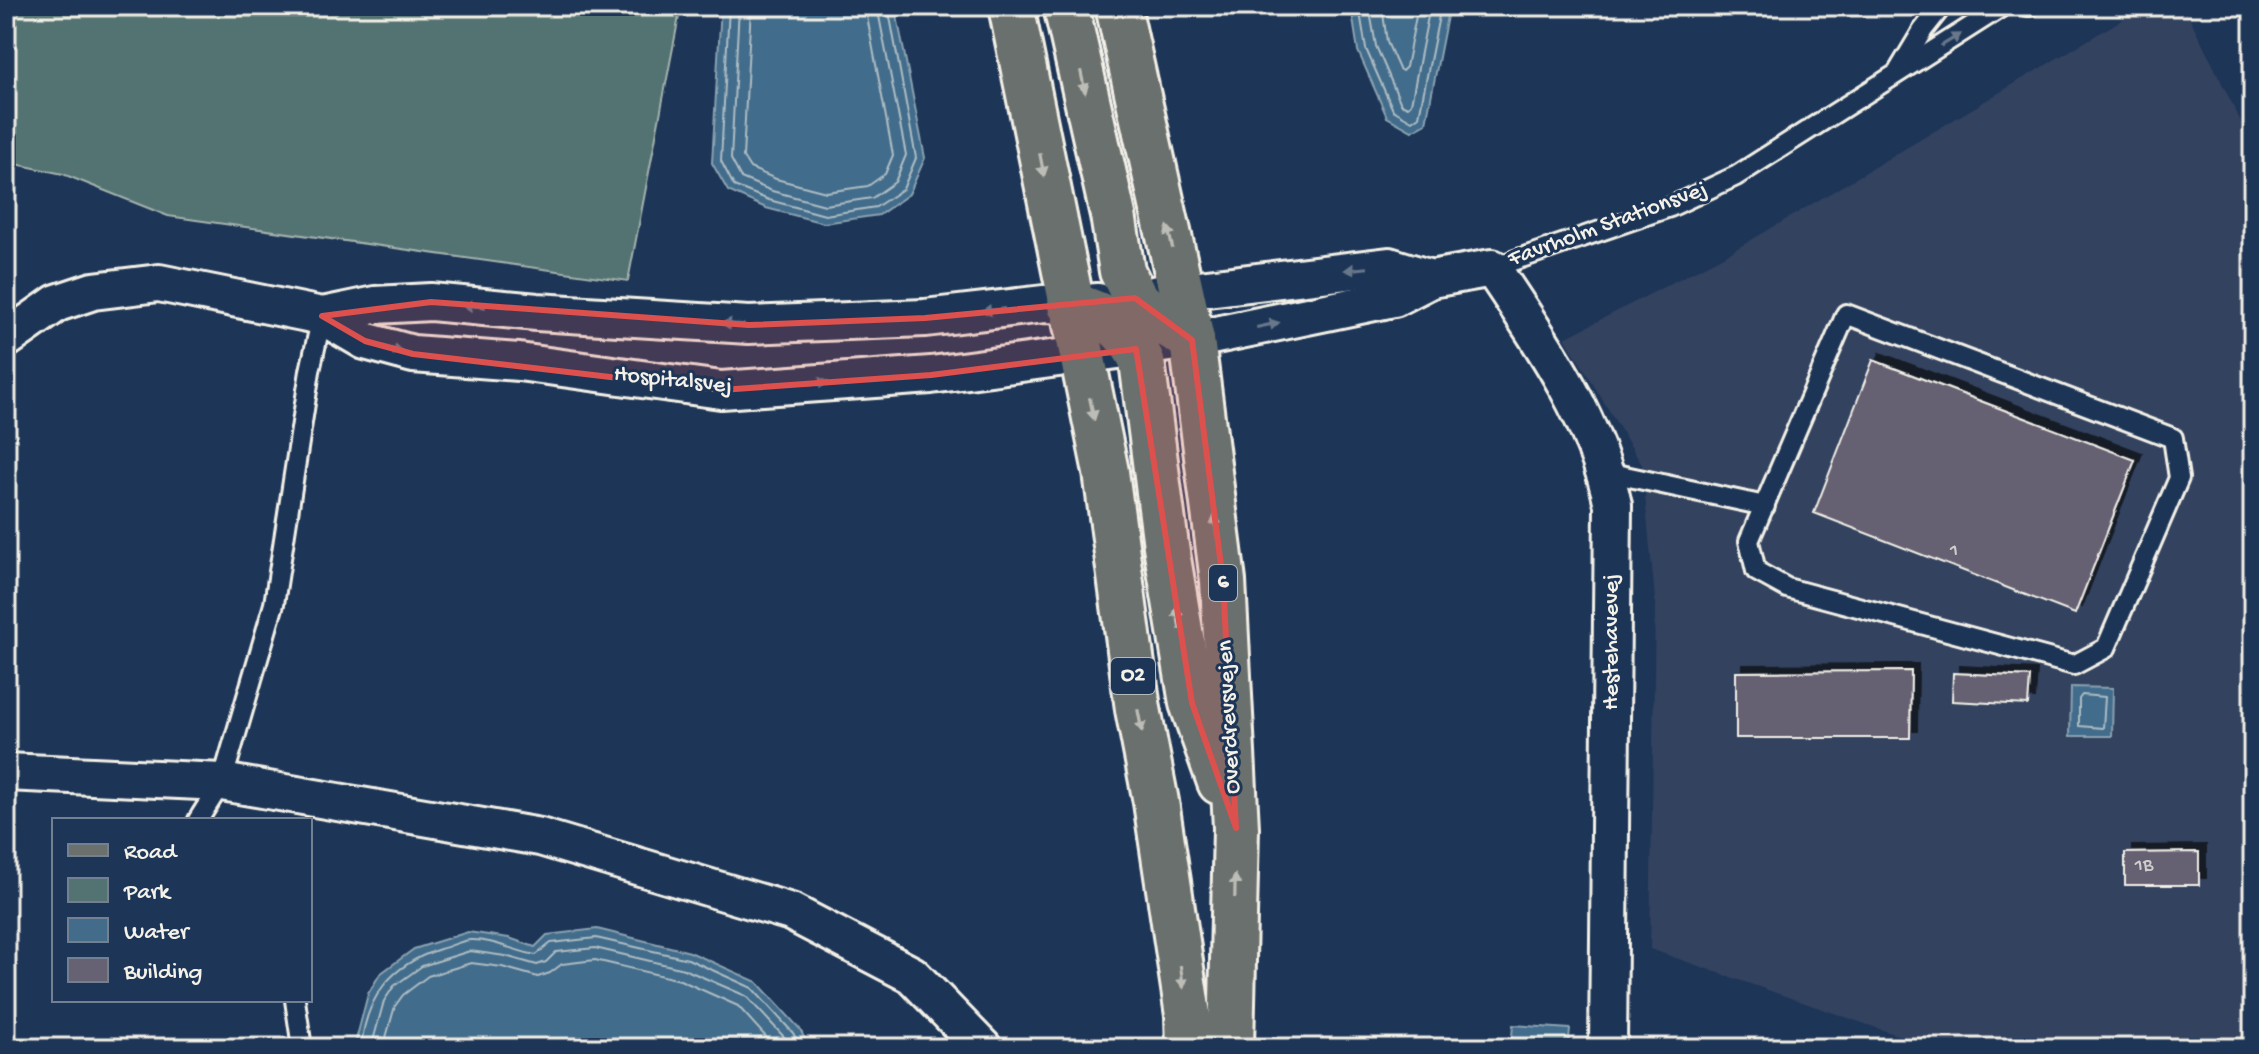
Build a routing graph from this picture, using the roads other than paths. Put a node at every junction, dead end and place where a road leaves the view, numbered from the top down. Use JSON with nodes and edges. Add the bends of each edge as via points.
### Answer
{"nodes":[{"id":1,"x":1011,"y":6,"type":"edge"},
{"id":2,"x":1066,"y":6,"type":"edge"},
{"id":3,"x":1118,"y":6,"type":"edge"},
{"id":4,"x":1942,"y":6,"type":"edge"},
{"id":5,"x":2003,"y":6,"type":"edge"},
{"id":6,"x":1897,"y":72,"type":"junction"},
{"id":7,"x":1492,"y":268,"type":"junction"},
{"id":8,"x":1431,"y":279,"type":"junction"},
{"id":9,"x":1182,"y":289,"type":"junction"},
{"id":10,"x":1135,"y":298,"type":"junction"},
{"id":11,"x":1070,"y":305,"type":"junction"},
{"id":12,"x":322,"y":316,"type":"junction"},
{"id":13,"x":6,"y":339,"type":"edge"},
{"id":14,"x":1192,"y":340,"type":"junction"},
{"id":15,"x":1136,"y":349,"type":"junction"},
{"id":16,"x":1081,"y":355,"type":"junction"},
{"id":17,"x":1606,"y":472,"type":"junction"},
{"id":18,"x":1765,"y":506,"type":"junction"},
{"id":19,"x":6,"y":772,"type":"edge"},
{"id":20,"x":222,"y":782,"type":"junction"},
{"id":21,"x":199,"y":818,"type":"edge"},
{"id":22,"x":1236,"y":828,"type":"junction"},
{"id":23,"x":295,"y":1002,"type":"edge"},
{"id":24,"x":302,"y":1048,"type":"edge"},
{"id":25,"x":983,"y":1048,"type":"edge"},
{"id":26,"x":1189,"y":1048,"type":"edge"},
{"id":27,"x":1231,"y":1048,"type":"edge"},
{"id":28,"x":1608,"y":1048,"type":"edge"}],
"edges":[{"from":1,"to":11,"type":"main road","number":"O2","one_way":true},
{"from":2,"to":10,"type":"main road","one_way":true,"via":[[1122,271]]},
{"from":9,"to":3,"type":"main road","name":"Overdrevsvejen","number":"6","one_way":true},
{"from":4,"to":6,"type":"lane","name":"Favrholm Stationsvej"},
{"from":6,"to":5,"type":"lane","name":"Favrholm Stationsvej","one_way":true},
{"from":6,"to":7,"type":"lane","name":"Favrholm Stationsvej","via":[[1736,176],[1670,207]]},
{"from":7,"to":8,"type":"street","name":"Favrholm Stationsvej"},
{"from":7,"to":17,"type":"street","name":"Hestehavevej","via":[[1584,419]]},
{"from":8,"to":9,"type":"street","name":"Favrholm Stationsvej","one_way":true,"via":[[1389,266]]},
{"from":14,"to":8,"type":"street","name":"Favrholm Stationsvej","one_way":true,"via":[[1394,298]]},
{"from":9,"to":10,"type":"street"},
{"from":9,"to":14,"type":"main road","name":"Overdrevsvejen","number":"6"},
{"from":10,"to":11,"type":"street"},
{"from":10,"to":14,"type":"main road"},
{"from":11,"to":12,"type":"street","name":"Hospitalsvej","one_way":true,"via":[[749,325],[431,302],[375,305]]},
{"from":11,"to":15,"type":"main road","via":[[1096,311],[1122,330]]},
{"from":11,"to":16,"type":"main road","number":"O2"},
{"from":12,"to":13,"type":"street","name":"Hospitalsvej","via":[[159,283],[93,291],[57,303]]},
{"from":12,"to":16,"type":"street","name":"Hospitalsvej","one_way":true,"via":[[365,341],[413,354],[519,362],[721,390],[931,375]]},
{"from":12,"to":20,"type":"lane","via":[[274,604]]},
{"from":14,"to":15,"type":"street"},
{"from":22,"to":14,"type":"main road","name":"Overdrevsvejen","number":"6","one_way":true,"via":[[1223,581]]},
{"from":15,"to":16,"type":"street"},
{"from":22,"to":15,"type":"main road","one_way":true,"via":[[1192,703],[1142,361]]},
{"from":16,"to":26,"type":"main road","number":"O2","one_way":true,"via":[[1106,472]]},
{"from":17,"to":18,"type":"lane"},
{"from":17,"to":28,"type":"street","name":"Hestehavevej","via":[[1613,505]]},
{"from":18,"to":18,"type":"lane","via":[[1749,541],[1756,571],[1787,588],[2074,665],[2106,648],[2179,478],[2173,438],[1846,314]]},
{"from":19,"to":20,"type":"street"},
{"from":20,"to":21,"type":"lane"},
{"from":20,"to":25,"type":"street","via":[[540,837],[791,912],[912,975]]},
{"from":27,"to":22,"type":"main road","name":"Overdrevsvejen","number":"6","one_way":true},
{"from":23,"to":24,"type":"lane"}]}
